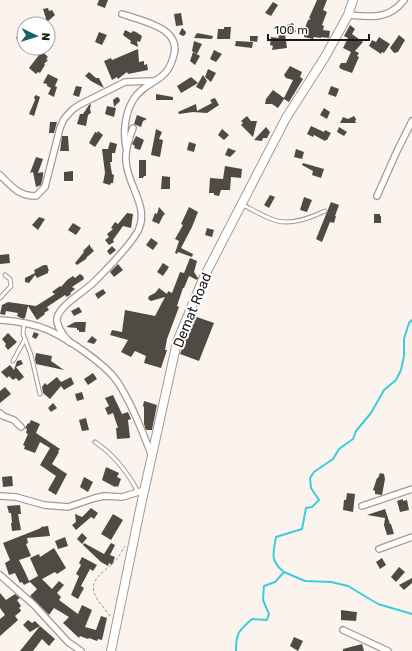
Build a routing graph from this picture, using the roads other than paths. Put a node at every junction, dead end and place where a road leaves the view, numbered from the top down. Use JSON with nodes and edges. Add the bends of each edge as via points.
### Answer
{"nodes":[{"id":1,"x":353,"y":0,"type":"edge"},
{"id":2,"x":404,"y":0,"type":"edge"},
{"id":3,"x":122,"y":14,"type":"dead end"},
{"id":4,"x":348,"y":15,"type":"junction"},
{"id":5,"x":154,"y":81,"type":"junction"},
{"id":6,"x":412,"y":121,"type":"edge"},
{"id":7,"x":132,"y":128,"type":"dead end"},
{"id":8,"x":126,"y":150,"type":"junction"},
{"id":9,"x":0,"y":176,"type":"edge"},
{"id":10,"x":377,"y":196,"type":"dead end"},
{"id":11,"x":241,"y":205,"type":"junction"},
{"id":12,"x":325,"y":211,"type":"dead end"},
{"id":13,"x":5,"y":275,"type":"dead end"},
{"id":14,"x":0,"y":298,"type":"edge"},
{"id":15,"x":0,"y":320,"type":"edge"},
{"id":16,"x":24,"y":324,"type":"junction"},
{"id":17,"x":25,"y":339,"type":"junction"},
{"id":18,"x":69,"y":342,"type":"junction"},
{"id":19,"x":13,"y":361,"type":"dead end"},
{"id":20,"x":40,"y":394,"type":"dead end"},
{"id":21,"x":0,"y":414,"type":"edge"},
{"id":22,"x":21,"y":427,"type":"dead end"},
{"id":23,"x":95,"y":442,"type":"dead end"},
{"id":24,"x":152,"y":457,"type":"junction"},
{"id":25,"x":412,"y":489,"type":"edge"},
{"id":26,"x":141,"y":491,"type":"junction"},
{"id":27,"x":0,"y":496,"type":"edge"},
{"id":28,"x":362,"y":506,"type":"dead end"},
{"id":29,"x":412,"y":537,"type":"edge"},
{"id":30,"x":379,"y":549,"type":"dead end"},
{"id":31,"x":0,"y":575,"type":"edge"},
{"id":32,"x":344,"y":630,"type":"dead end"},
{"id":33,"x":82,"y":651,"type":"edge"},
{"id":34,"x":111,"y":651,"type":"edge"},
{"id":35,"x":388,"y":651,"type":"edge"}],
"edges":[{"from":1,"to":4,"type":"street","name":"Demat Road"},
{"from":2,"to":4,"type":"street","via":[[395,10],[378,17]]},
{"from":3,"to":5,"type":"street","via":[[162,28],[172,40],[175,47],[172,62],[162,76]]},
{"from":4,"to":11,"type":"street","name":"Demat Road","via":[[286,118]]},
{"from":5,"to":8,"type":"street","via":[[133,100],[124,138]]},
{"from":5,"to":9,"type":"street","via":[[125,82],[72,110],[60,128],[45,187],[36,196],[21,194]]},
{"from":6,"to":10,"type":"street"},
{"from":7,"to":8,"type":"street"},
{"from":8,"to":18,"type":"street","via":[[126,163],[140,203],[138,230],[93,283],[59,314],[58,325]]},
{"from":11,"to":12,"type":"lane","via":[[284,222],[310,218]]},
{"from":11,"to":24,"type":"street","name":"Demat Road","via":[[204,276],[177,342]]},
{"from":13,"to":14,"type":"lane","via":[[10,279],[11,286]]},
{"from":15,"to":16,"type":"street"},
{"from":16,"to":17,"type":"lane"},
{"from":16,"to":18,"type":"street","via":[[48,330]]},
{"from":17,"to":19,"type":"lane"},
{"from":17,"to":20,"type":"lane"},
{"from":18,"to":24,"type":"street","via":[[98,362],[116,380],[136,417]]},
{"from":21,"to":22,"type":"street","via":[[14,420]]},
{"from":23,"to":26,"type":"lane","via":[[106,450]]},
{"from":24,"to":26,"type":"street","name":"Demat Road"},
{"from":25,"to":28,"type":"street"},
{"from":26,"to":27,"type":"street","via":[[122,497],[104,496],[68,507]]},
{"from":26,"to":34,"type":"street","name":"Demat Road"},
{"from":29,"to":30,"type":"street"},
{"from":31,"to":33,"type":"street","via":[[34,605],[68,642]]},
{"from":32,"to":35,"type":"street"}]}
